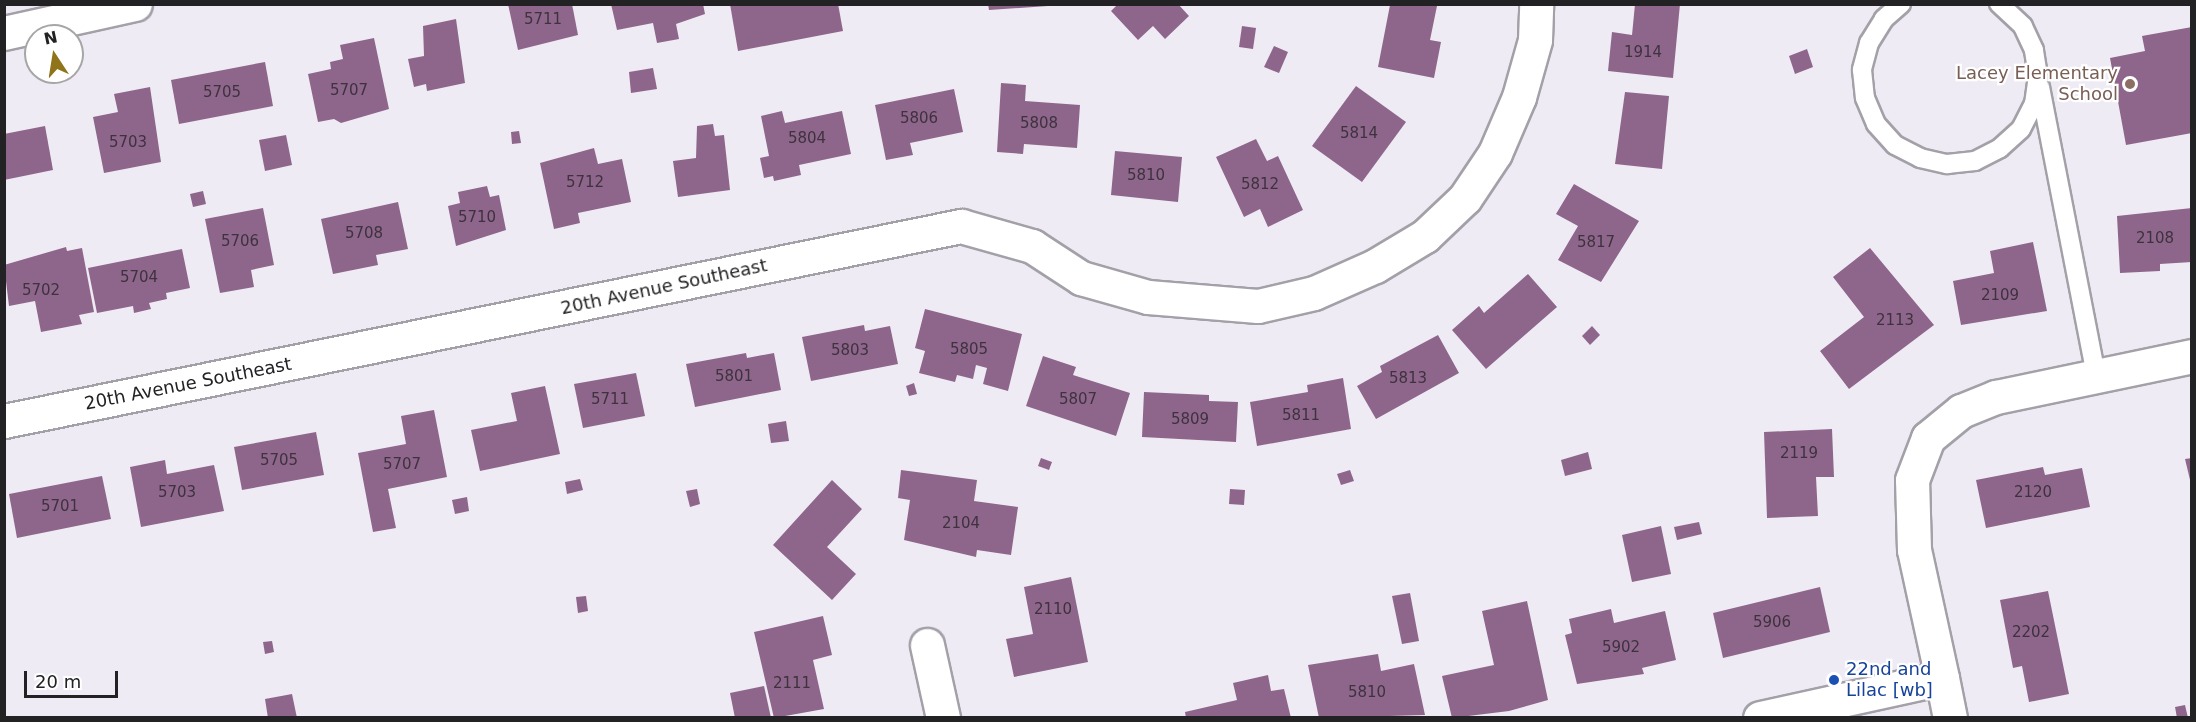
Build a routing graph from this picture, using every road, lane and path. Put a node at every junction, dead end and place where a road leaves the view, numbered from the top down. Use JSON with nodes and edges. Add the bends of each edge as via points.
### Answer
{"nodes":[{"id":1,"x":135,"y":4,"type":"edge"},
{"id":2,"x":1536,"y":4,"type":"edge"},
{"id":3,"x":1901,"y":4,"type":"edge"},
{"id":4,"x":2000,"y":4,"type":"edge"},
{"id":5,"x":4,"y":33,"type":"edge"},
{"id":6,"x":2038,"y":76,"type":"junction"},
{"id":7,"x":2192,"y":356,"type":"edge"},
{"id":8,"x":2085,"y":376,"type":"junction"},
{"id":9,"x":4,"y":421,"type":"edge"},
{"id":10,"x":927,"y":645,"type":"dead end"},
{"id":11,"x":1942,"y":678,"type":"junction"},
{"id":12,"x":943,"y":717,"type":"edge"},
{"id":13,"x":1760,"y":717,"type":"edge"},
{"id":14,"x":1950,"y":717,"type":"edge"}],
"edges":[{"from":1,"to":5,"type":"street"},
{"from":2,"to":9,"type":"street","name":"20th Avenue Southeast","via":[[1535,40],[1519,97],[1495,153],[1465,198],[1425,236],[1314,293],[1258,306],[1148,297],[1081,278],[1015,239],[961,226]]},
{"from":3,"to":6,"type":"lane","via":[[1884,19],[1869,43],[1862,70],[1865,98],[1876,124],[1895,145],[1920,158],[1947,164],[1975,160],[2000,148],[2021,129],[2034,104]]},
{"from":4,"to":6,"type":"lane","via":[[2023,27],[2034,50]]},
{"from":6,"to":8,"type":"lane"},
{"from":7,"to":8,"type":"street"},
{"from":8,"to":11,"type":"street","via":[[1996,397],[1961,411],[1928,438],[1912,480],[1914,550]]},
{"from":10,"to":12,"type":"street"},
{"from":11,"to":13,"type":"street"},
{"from":11,"to":14,"type":"street"}]}
